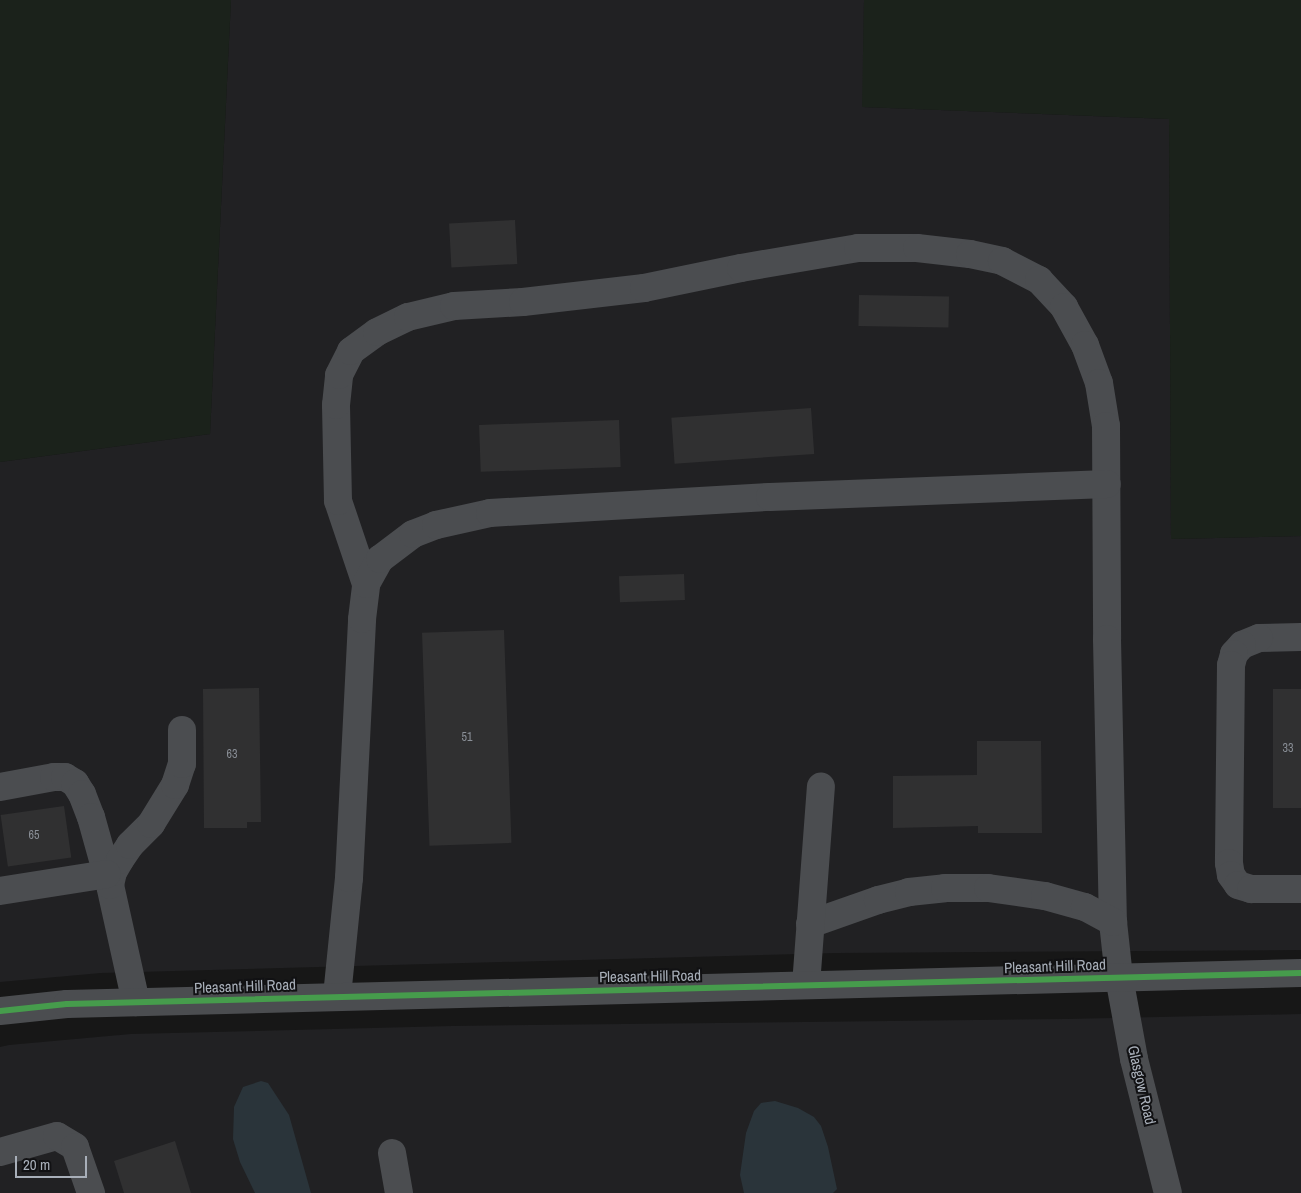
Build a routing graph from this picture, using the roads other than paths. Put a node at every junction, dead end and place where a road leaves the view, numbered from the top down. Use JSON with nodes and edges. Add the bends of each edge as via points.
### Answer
{"nodes":[{"id":1,"x":1107,"y":484,"type":"junction"},
{"id":2,"x":366,"y":584,"type":"junction"},
{"id":3,"x":1301,"y":637,"type":"edge"},
{"id":4,"x":182,"y":730,"type":"dead end"},
{"id":5,"x":0,"y":787,"type":"edge"},
{"id":6,"x":821,"y":787,"type":"dead end"},
{"id":7,"x":108,"y":879,"type":"junction"},
{"id":8,"x":1301,"y":888,"type":"edge"},
{"id":9,"x":0,"y":892,"type":"edge"},
{"id":10,"x":1113,"y":922,"type":"junction"},
{"id":11,"x":810,"y":924,"type":"junction"},
{"id":12,"x":1301,"y":973,"type":"edge"},
{"id":13,"x":1119,"y":977,"type":"junction"},
{"id":14,"x":806,"y":985,"type":"junction"},
{"id":15,"x":337,"y":996,"type":"junction"},
{"id":16,"x":136,"y":1002,"type":"junction"},
{"id":17,"x":0,"y":1011,"type":"edge"},
{"id":18,"x":0,"y":1152,"type":"edge"},
{"id":19,"x":392,"y":1153,"type":"dead end"},
{"id":20,"x":91,"y":1193,"type":"edge"},
{"id":21,"x":399,"y":1193,"type":"edge"},
{"id":22,"x":1168,"y":1193,"type":"edge"}],
"edges":[{"from":1,"to":2,"type":"street","via":[[770,497],[490,513],[436,524],[413,534],[380,559]]},
{"from":1,"to":2,"type":"street","name":"Glasgow Road","via":[[1106,426],[1099,383],[1076,326],[1064,307],[1039,280],[1002,261],[970,254],[917,248],[858,248],[644,288],[454,306],[408,316],[377,332],[351,351],[339,375],[336,405],[338,501]]},
{"from":1,"to":10,"type":"street","name":"Glasgow Road"},
{"from":2,"to":15,"type":"street","via":[[349,878]]},
{"from":3,"to":8,"type":"street","via":[[1259,638],[1242,644],[1234,654],[1231,665],[1229,853],[1231,875],[1238,885],[1251,889]]},
{"from":4,"to":7,"type":"street","via":[[182,764],[175,785],[151,824],[130,845]]},
{"from":5,"to":7,"type":"street","via":[[54,777],[65,777],[75,783],[91,817]]},
{"from":6,"to":11,"type":"street"},
{"from":7,"to":9,"type":"street"},
{"from":7,"to":16,"type":"street"},
{"from":10,"to":11,"type":"street","via":[[1085,907],[1045,896],[988,888],[945,888],[878,900]]},
{"from":10,"to":13,"type":"street","name":"Glasgow Road"},
{"from":11,"to":14,"type":"street"},
{"from":12,"to":13,"type":"street","name":"Pleasant Hill Road"},
{"from":13,"to":14,"type":"street","name":"Pleasant Hill Road"},
{"from":13,"to":22,"type":"street","name":"Glasgow Road","via":[[1134,1059]]},
{"from":14,"to":15,"type":"street","name":"Pleasant Hill Road"},
{"from":15,"to":16,"type":"street","name":"Pleasant Hill Road"},
{"from":16,"to":17,"type":"street","name":"Pleasant Hill Road","via":[[67,1004]]},
{"from":18,"to":20,"type":"street","via":[[57,1136],[75,1147]]},
{"from":19,"to":21,"type":"street"}]}
